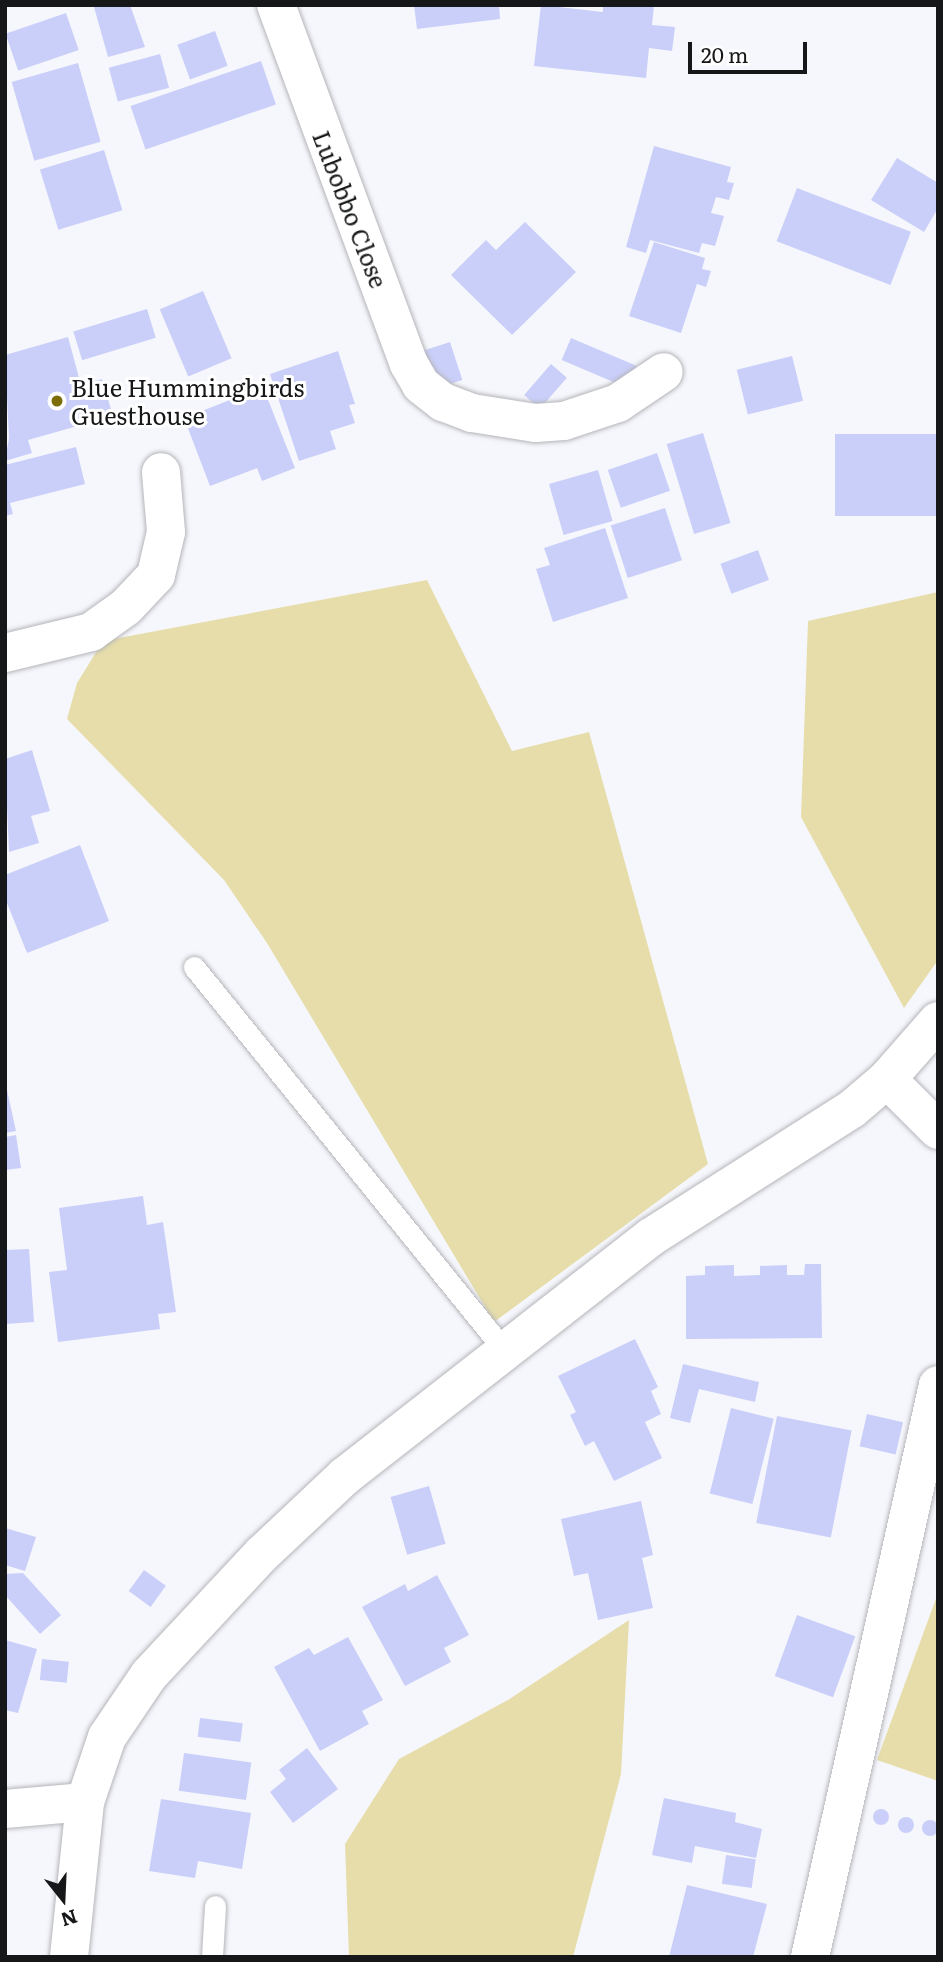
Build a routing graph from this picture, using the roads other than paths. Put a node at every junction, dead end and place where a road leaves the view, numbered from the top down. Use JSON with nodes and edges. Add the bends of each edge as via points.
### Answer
{"nodes":[{"id":1,"x":276,"y":5,"type":"edge"},
{"id":2,"x":664,"y":372,"type":"dead end"},
{"id":3,"x":161,"y":472,"type":"dead end"},
{"id":4,"x":5,"y":653,"type":"edge"},
{"id":5,"x":194,"y":967,"type":"dead end"},
{"id":6,"x":938,"y":1021,"type":"edge"},
{"id":7,"x":887,"y":1079,"type":"junction"},
{"id":8,"x":938,"y":1130,"type":"edge"},
{"id":9,"x":506,"y":1352,"type":"junction"},
{"id":10,"x":938,"y":1385,"type":"edge"},
{"id":11,"x":85,"y":1802,"type":"junction"},
{"id":12,"x":5,"y":1809,"type":"edge"},
{"id":13,"x":215,"y":1906,"type":"dead end"},
{"id":14,"x":69,"y":1957,"type":"edge"},
{"id":15,"x":212,"y":1957,"type":"edge"},
{"id":16,"x":810,"y":1957,"type":"edge"}],
"edges":[{"from":1,"to":2,"type":"street","name":"Lubobbo Close","via":[[409,364],[421,385],[443,402],[535,423],[564,421],[618,403]]},
{"from":3,"to":4,"type":"street","via":[[166,532],[156,575],[126,607],[91,632]]},
{"from":5,"to":9,"type":"lane"},
{"from":6,"to":7,"type":"street"},
{"from":7,"to":8,"type":"street"},
{"from":7,"to":9,"type":"street","via":[[852,1110],[651,1237]]},
{"from":9,"to":11,"type":"street","via":[[345,1476],[262,1554],[149,1675],[107,1737]]},
{"from":10,"to":16,"type":"street"},
{"from":11,"to":12,"type":"street"},
{"from":11,"to":14,"type":"street"},
{"from":13,"to":15,"type":"lane"}]}
